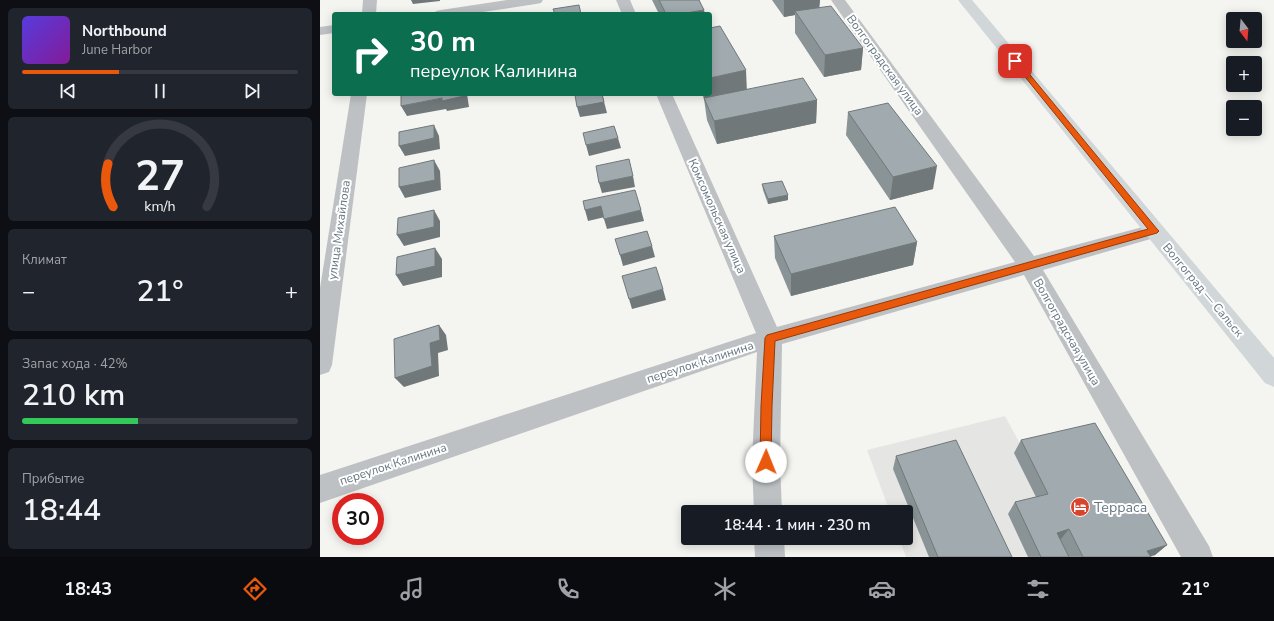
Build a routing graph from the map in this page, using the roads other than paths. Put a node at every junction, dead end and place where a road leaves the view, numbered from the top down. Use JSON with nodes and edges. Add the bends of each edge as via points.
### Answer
{"nodes":[{"id":1,"x":370,"y":0,"type":"edge"},
{"id":2,"x":536,"y":0,"type":"edge"},
{"id":3,"x":623,"y":0,"type":"edge"},
{"id":4,"x":838,"y":0,"type":"edge"},
{"id":5,"x":965,"y":0,"type":"edge"},
{"id":6,"x":369,"y":12,"type":"edge"},
{"id":7,"x":455,"y":12,"type":"edge"},
{"id":8,"x":628,"y":12,"type":"edge"},
{"id":9,"x":332,"y":29,"type":"edge"},
{"id":10,"x":320,"y":31,"type":"edge"},
{"id":11,"x":359,"y":96,"type":"edge"},
{"id":12,"x":665,"y":96,"type":"edge"},
{"id":13,"x":1154,"y":231,"type":"junction"},
{"id":14,"x":1029,"y":265,"type":"junction"},
{"id":15,"x":770,"y":338,"type":"junction"},
{"id":16,"x":320,"y":365,"type":"edge"},
{"id":17,"x":1274,"y":376,"type":"edge"},
{"id":18,"x":320,"y":489,"type":"edge"},
{"id":19,"x":768,"y":505,"type":"edge"},
{"id":20,"x":769,"y":545,"type":"edge"},
{"id":21,"x":770,"y":557,"type":"edge"},
{"id":22,"x":1198,"y":557,"type":"edge"}],
"edges":[{"from":1,"to":6,"type":"street"},
{"from":2,"to":7,"type":"street"},
{"from":3,"to":8,"type":"street"},
{"from":4,"to":14,"type":"street","name":"Волгоградская улица"},
{"from":5,"to":13,"type":"main road","name":"Волгоград — Сальск"},
{"from":9,"to":10,"type":"street"},
{"from":11,"to":16,"type":"street","name":"улица Михайлова"},
{"from":12,"to":15,"type":"street","name":"Комсомольская улица"},
{"from":13,"to":14,"type":"street","name":"переулок Калинина"},
{"from":13,"to":17,"type":"main road","name":"Волгоград — Сальск"},
{"from":14,"to":15,"type":"street","name":"переулок Калинина"},
{"from":14,"to":22,"type":"street","name":"Волгоградская улица"},
{"from":15,"to":18,"type":"street","name":"переулок Калинина"},
{"from":15,"to":19,"type":"street","via":[[766,406]]},
{"from":20,"to":21,"type":"street"}]}
